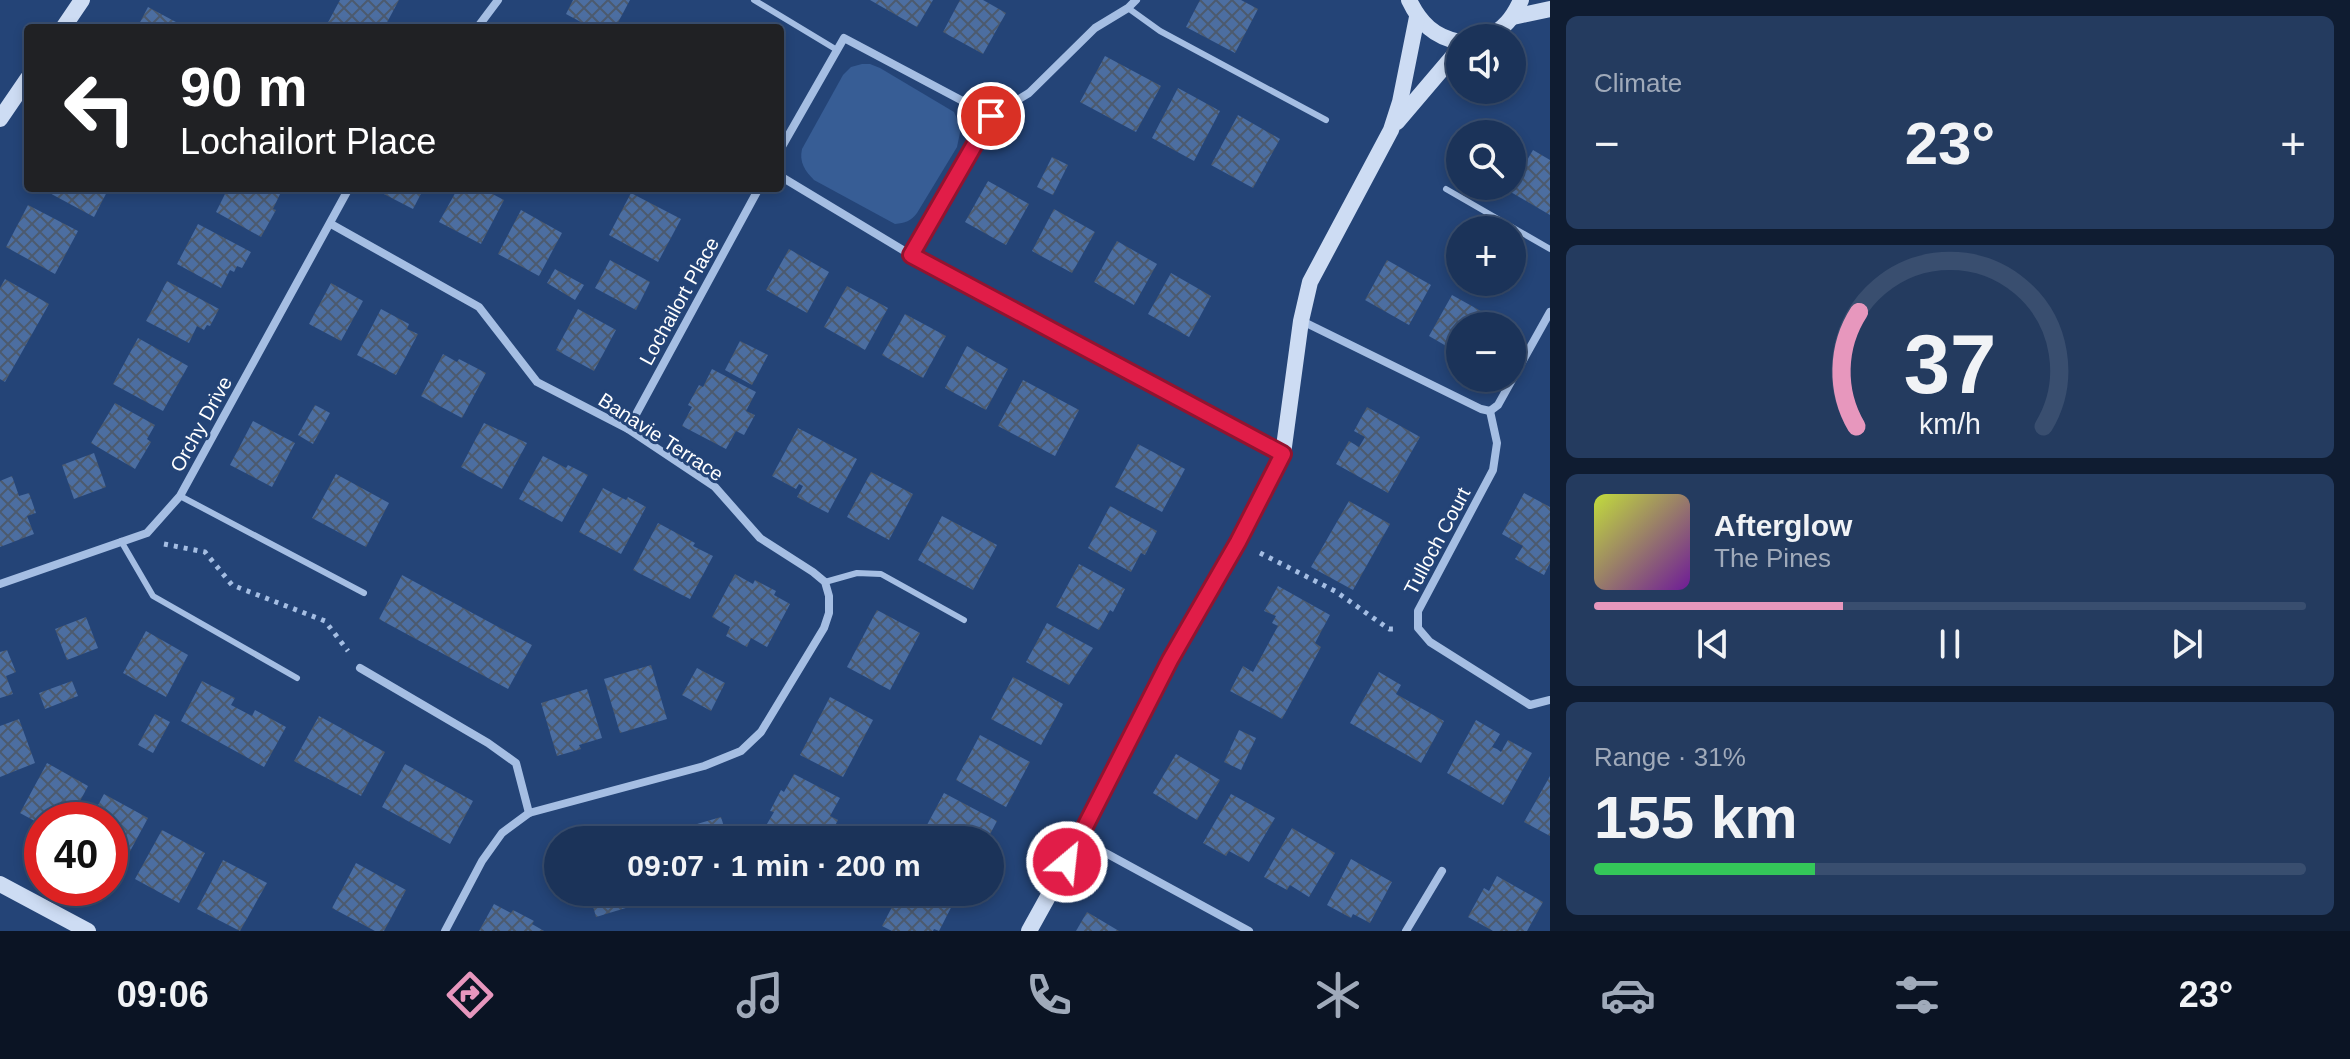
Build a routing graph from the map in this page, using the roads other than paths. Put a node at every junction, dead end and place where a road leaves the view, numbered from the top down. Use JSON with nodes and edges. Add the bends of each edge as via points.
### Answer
{"nodes":[{"id":1,"x":82,"y":0,"type":"edge"},
{"id":2,"x":498,"y":0,"type":"edge"},
{"id":3,"x":754,"y":0,"type":"edge"},
{"id":4,"x":1136,"y":0,"type":"edge"},
{"id":5,"x":1409,"y":0,"type":"edge"},
{"id":6,"x":1521,"y":0,"type":"edge"},
{"id":7,"x":1128,"y":8,"type":"junction"},
{"id":8,"x":1550,"y":9,"type":"edge"},
{"id":9,"x":1417,"y":17,"type":"junction"},
{"id":10,"x":1513,"y":17,"type":"junction"},
{"id":11,"x":66,"y":24,"type":"edge"},
{"id":12,"x":480,"y":24,"type":"edge"},
{"id":13,"x":1506,"y":24,"type":"edge"},
{"id":14,"x":1446,"y":39,"type":"edge"},
{"id":15,"x":837,"y":50,"type":"junction"},
{"id":16,"x":1446,"y":65,"type":"edge"},
{"id":17,"x":24,"y":84,"type":"edge"},
{"id":18,"x":991,"y":116,"type":"junction"},
{"id":19,"x":0,"y":119,"type":"edge"},
{"id":20,"x":1326,"y":120,"type":"dead end"},
{"id":21,"x":1391,"y":130,"type":"junction"},
{"id":22,"x":784,"y":143,"type":"edge"},
{"id":23,"x":784,"y":178,"type":"edge"},
{"id":24,"x":347,"y":192,"type":"edge"},
{"id":25,"x":757,"y":192,"type":"edge"},
{"id":26,"x":1465,"y":200,"type":"edge"},
{"id":27,"x":331,"y":224,"type":"junction"},
{"id":28,"x":1550,"y":249,"type":"edge"},
{"id":29,"x":911,"y":255,"type":"junction"},
{"id":30,"x":1550,"y":312,"type":"edge"},
{"id":31,"x":1301,"y":321,"type":"junction"},
{"id":32,"x":1490,"y":411,"type":"junction"},
{"id":33,"x":628,"y":429,"type":"junction"},
{"id":34,"x":1283,"y":454,"type":"junction"},
{"id":35,"x":180,"y":496,"type":"junction"},
{"id":36,"x":121,"y":541,"type":"junction"},
{"id":37,"x":825,"y":582,"type":"junction"},
{"id":38,"x":0,"y":584,"type":"edge"},
{"id":39,"x":364,"y":593,"type":"dead end"},
{"id":40,"x":964,"y":620,"type":"dead end"},
{"id":41,"x":360,"y":668,"type":"road end"},
{"id":42,"x":297,"y":678,"type":"dead end"},
{"id":43,"x":1550,"y":700,"type":"edge"},
{"id":44,"x":529,"y":813,"type":"junction"},
{"id":45,"x":1080,"y":839,"type":"junction"},
{"id":46,"x":1442,"y":871,"type":"dead end"},
{"id":47,"x":0,"y":884,"type":"edge"},
{"id":48,"x":88,"y":931,"type":"edge"},
{"id":49,"x":445,"y":931,"type":"edge"},
{"id":50,"x":1029,"y":931,"type":"edge"},
{"id":51,"x":1249,"y":931,"type":"edge"},
{"id":52,"x":1406,"y":931,"type":"edge"}],
"edges":[{"from":1,"to":11,"type":"street"},
{"from":2,"to":12,"type":"street"},
{"from":3,"to":15,"type":"lane"},
{"from":4,"to":7,"type":"street"},
{"from":5,"to":9,"type":"street"},
{"from":6,"to":10,"type":"street"},
{"from":7,"to":18,"type":"street","via":[[1095,28],[1029,93]]},
{"from":7,"to":20,"type":"lane","via":[[1160,31]]},
{"from":8,"to":10,"type":"street"},
{"from":9,"to":14,"type":"street"},
{"from":9,"to":21,"type":"street"},
{"from":10,"to":13,"type":"street"},
{"from":15,"to":18,"type":"street","via":[[844,38]]},
{"from":15,"to":22,"type":"street"},
{"from":16,"to":21,"type":"street"},
{"from":17,"to":19,"type":"street"},
{"from":18,"to":29,"type":"street"},
{"from":21,"to":31,"type":"street","via":[[1310,282]]},
{"from":23,"to":29,"type":"street"},
{"from":24,"to":27,"type":"street","name":"Orchy Drive"},
{"from":25,"to":33,"type":"street","name":"Lochailort Place"},
{"from":26,"to":28,"type":"lane"},
{"from":27,"to":33,"type":"street","name":"Banavie Terrace","via":[[479,307],[537,382]]},
{"from":27,"to":35,"type":"street","name":"Orchy Drive"},
{"from":29,"to":34,"type":"street"},
{"from":30,"to":32,"type":"street"},
{"from":31,"to":32,"type":"street"},
{"from":31,"to":34,"type":"street"},
{"from":32,"to":43,"type":"street","name":"Tulloch Court","via":[[1497,443],[1493,470],[1418,611],[1418,628],[1430,642],[1530,705]]},
{"from":33,"to":37,"type":"street","name":"Banavie Terrace","via":[[715,487],[760,538]]},
{"from":34,"to":45,"type":"street"},
{"from":35,"to":36,"type":"street","name":"Orchy Drive","via":[[147,533]]},
{"from":35,"to":39,"type":"lane"},
{"from":36,"to":38,"type":"street"},
{"from":36,"to":42,"type":"lane","via":[[153,596]]},
{"from":37,"to":40,"type":"lane","via":[[857,573],[881,574]]},
{"from":37,"to":44,"type":"street","via":[[829,613],[824,628],[761,732],[741,751],[704,766]]},
{"from":41,"to":44,"type":"street","via":[[516,763]]},
{"from":44,"to":49,"type":"street","via":[[502,833],[482,861]]},
{"from":45,"to":50,"type":"street"},
{"from":45,"to":51,"type":"street"},
{"from":46,"to":52,"type":"street"},
{"from":47,"to":48,"type":"street"}]}
